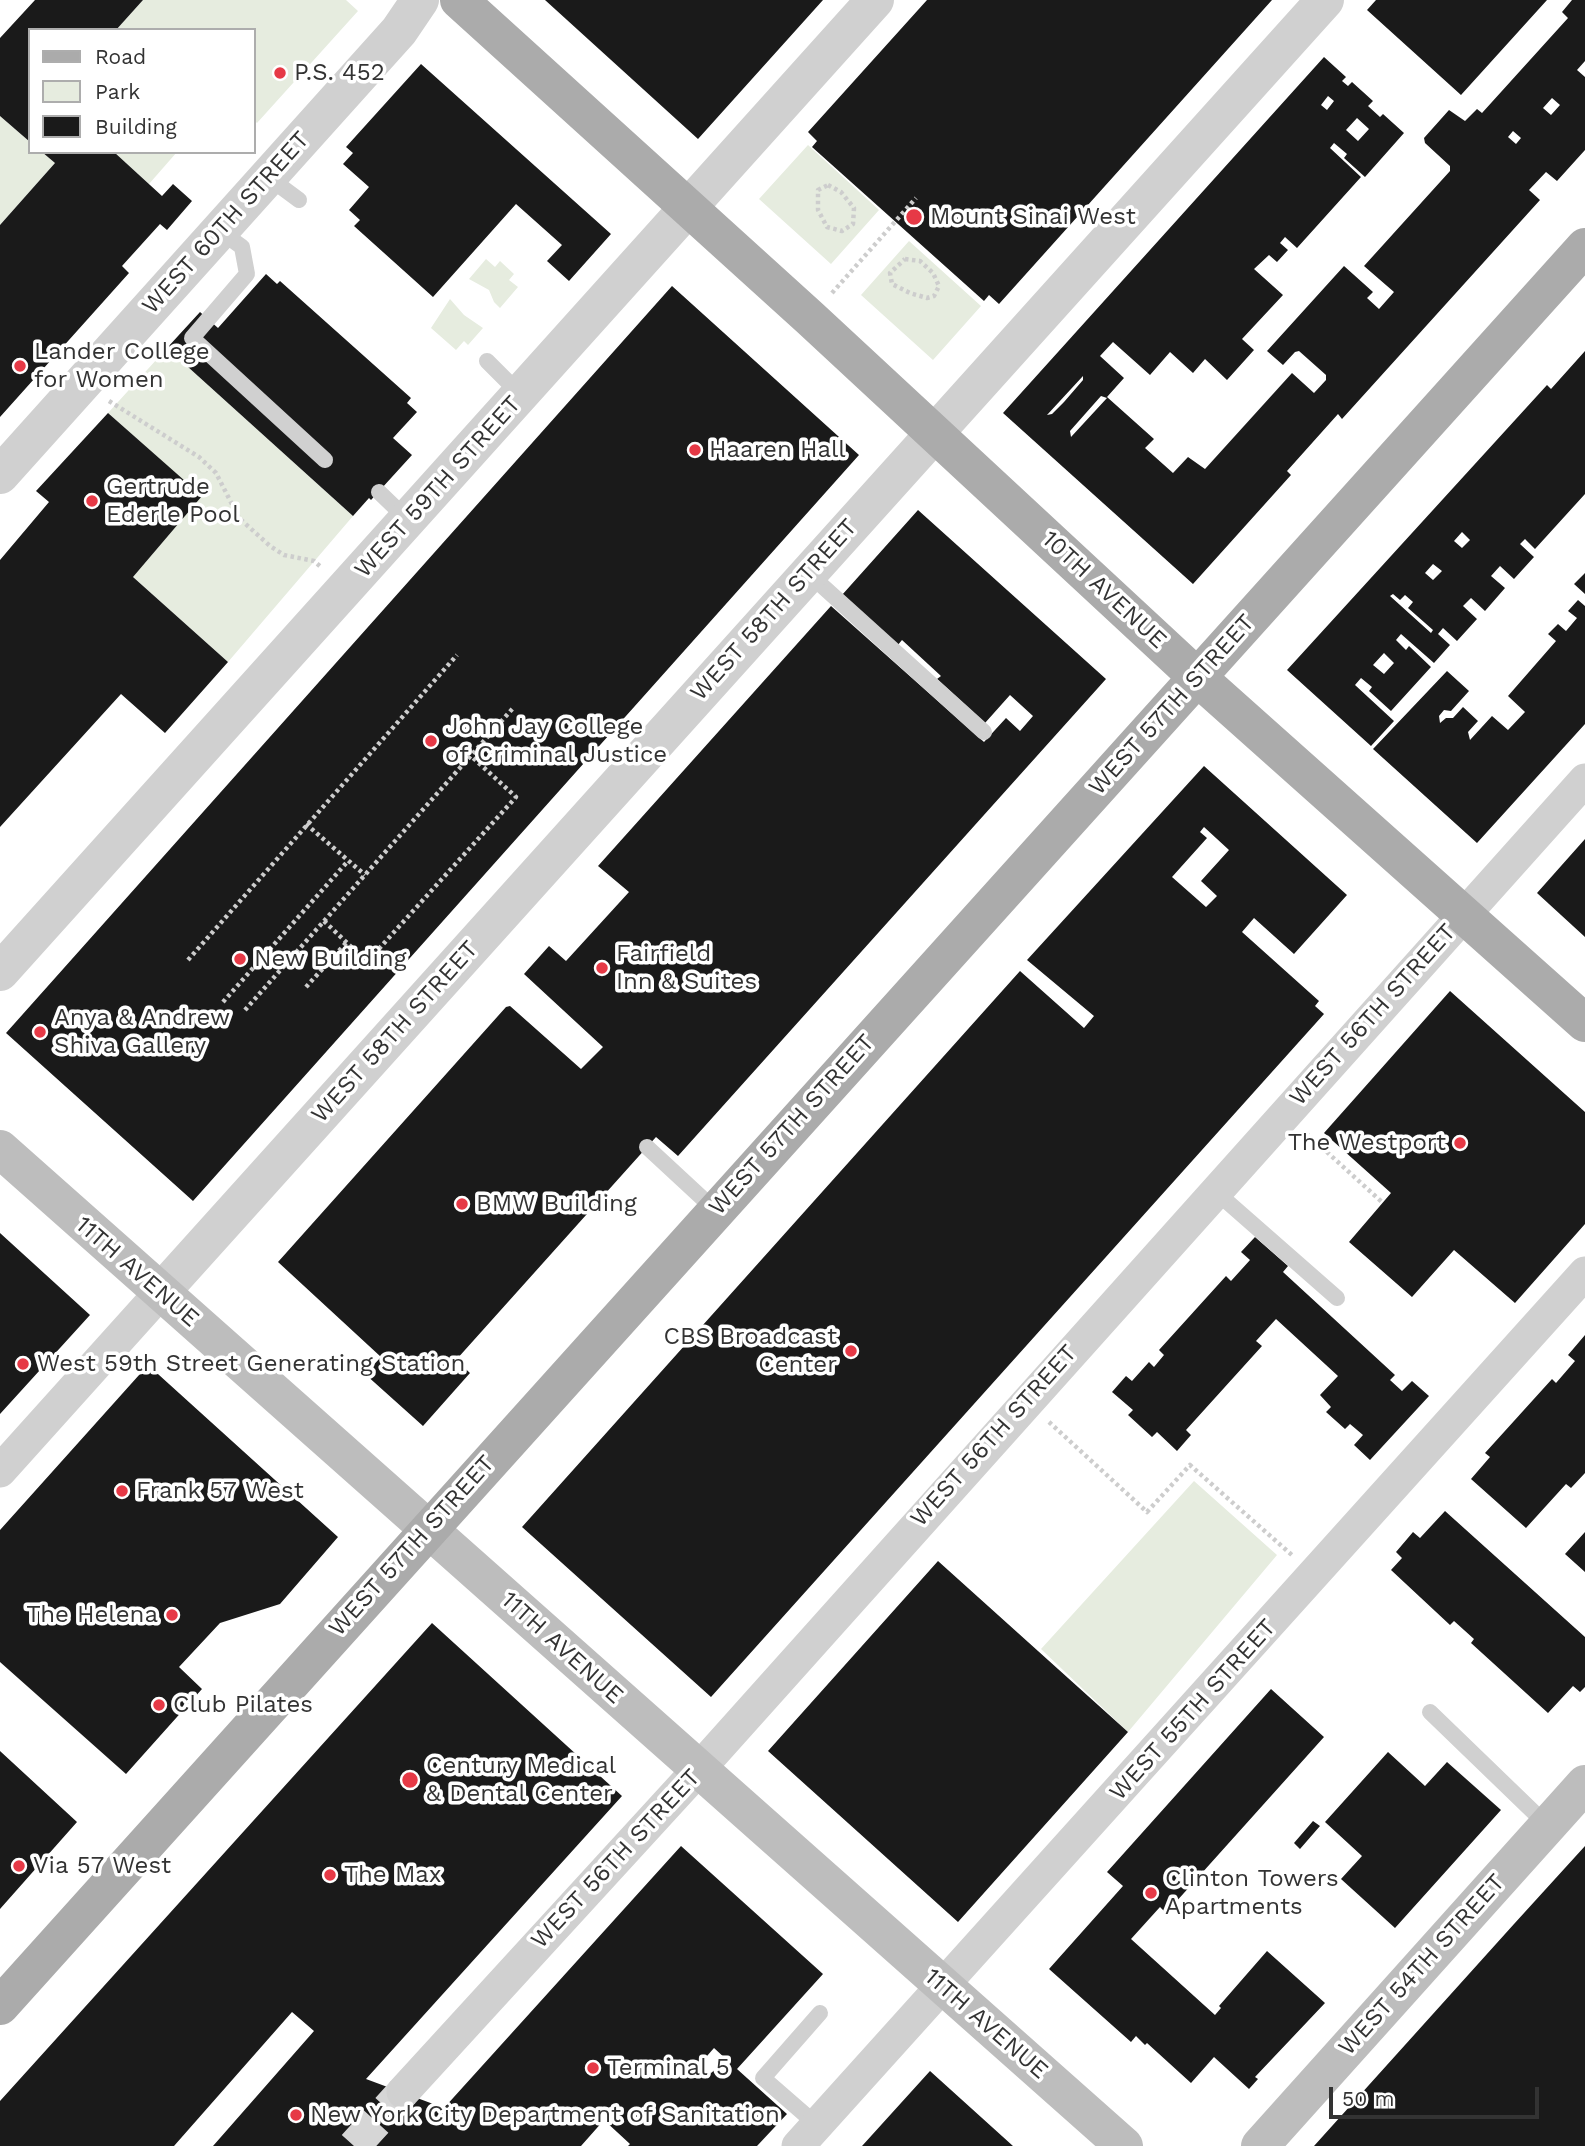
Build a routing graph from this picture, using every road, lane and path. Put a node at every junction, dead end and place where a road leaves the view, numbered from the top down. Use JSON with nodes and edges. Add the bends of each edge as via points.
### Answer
{"nodes":[{"id":1,"x":420,"y":0,"type":"edge"},
{"id":2,"x":459,"y":0,"type":"edge"},
{"id":3,"x":875,"y":0,"type":"edge"},
{"id":4,"x":1325,"y":0,"type":"edge"},
{"id":5,"x":268,"y":177,"type":"junction"},
{"id":6,"x":916,"y":198,"type":"dead end"},
{"id":7,"x":299,"y":200,"type":"dead end"},
{"id":8,"x":690,"y":208,"type":"junction"},
{"id":9,"x":853,"y":224,"type":"joint"},
{"id":10,"x":219,"y":231,"type":"junction"},
{"id":11,"x":1585,"y":247,"type":"edge"},
{"id":12,"x":893,"y":268,"type":"joint"},
{"id":13,"x":810,"y":318,"type":"junction"},
{"id":14,"x":487,"y":362,"type":"dead end"},
{"id":15,"x":522,"y":395,"type":"junction"},
{"id":16,"x":106,"y":398,"type":"dead end"},
{"id":17,"x":934,"y":432,"type":"junction"},
{"id":18,"x":325,"y":460,"type":"dead end"},
{"id":19,"x":0,"y":475,"type":"edge"},
{"id":20,"x":379,"y":492,"type":"dead end"},
{"id":21,"x":408,"y":520,"type":"junction"},
{"id":22,"x":321,"y":567,"type":"dead end"},
{"id":23,"x":808,"y":573,"type":"junction"},
{"id":24,"x":457,"y":655,"type":"dead end"},
{"id":25,"x":1197,"y":677,"type":"junction"},
{"id":26,"x":513,"y":707,"type":"dead end"},
{"id":27,"x":984,"y":732,"type":"dead end"},
{"id":28,"x":471,"y":755,"type":"junction"},
{"id":29,"x":1585,"y":780,"type":"edge"},
{"id":30,"x":306,"y":824,"type":"junction"},
{"id":31,"x":348,"y":861,"type":"junction"},
{"id":32,"x":365,"y":875,"type":"junction"},
{"id":33,"x":1463,"y":916,"type":"junction"},
{"id":34,"x":324,"y":921,"type":"junction"},
{"id":35,"x":346,"y":943,"type":"junction"},
{"id":36,"x":188,"y":960,"type":"dead end"},
{"id":37,"x":0,"y":971,"type":"edge"},
{"id":38,"x":306,"y":987,"type":"dead end"},
{"id":39,"x":223,"y":1002,"type":"dead end"},
{"id":40,"x":246,"y":1010,"type":"dead end"},
{"id":41,"x":1585,"y":1023,"type":"edge"},
{"id":42,"x":1309,"y":1145,"type":"dead end"},
{"id":43,"x":647,"y":1147,"type":"dead end"},
{"id":44,"x":0,"y":1149,"type":"edge"},
{"id":45,"x":1215,"y":1191,"type":"junction"},
{"id":46,"x":1383,"y":1203,"type":"dead end"},
{"id":47,"x":715,"y":1210,"type":"junction"},
{"id":48,"x":1585,"y":1273,"type":"edge"},
{"id":49,"x":161,"y":1292,"type":"junction"},
{"id":50,"x":1338,"y":1298,"type":"dead end"},
{"id":51,"x":1048,"y":1422,"type":"dead end"},
{"id":52,"x":0,"y":1471,"type":"edge"},
{"id":53,"x":427,"y":1529,"type":"junction"},
{"id":54,"x":1293,"y":1557,"type":"dead end"},
{"id":55,"x":1430,"y":1712,"type":"dead end"},
{"id":56,"x":698,"y":1770,"type":"junction"},
{"id":57,"x":1585,"y":1784,"type":"edge"},
{"id":58,"x":1548,"y":1826,"type":"junction"},
{"id":59,"x":943,"y":1986,"type":"junction"},
{"id":60,"x":0,"y":2006,"type":"edge"},
{"id":61,"x":820,"y":2013,"type":"dead end"},
{"id":62,"x":403,"y":2092,"type":"tunnel mouth"},
{"id":63,"x":808,"y":2136,"type":"edge"},
{"id":64,"x":1124,"y":2146,"type":"edge"},
{"id":65,"x":1260,"y":2146,"type":"edge"}],
"edges":[{"from":1,"to":5,"type":"street","name":"WEST 60TH STREET","via":[[399,31]]},
{"from":2,"to":8,"type":"main road","name":"10TH AVENUE"},
{"from":3,"to":8,"type":"street","name":"WEST 59TH STREET"},
{"from":4,"to":17,"type":"street","name":"WEST 58TH STREET"},
{"from":5,"to":7,"type":"lane"},
{"from":5,"to":10,"type":"street","name":"WEST 60TH STREET"},
{"from":6,"to":13,"type":"path"},
{"from":8,"to":13,"type":"main road","name":"10TH AVENUE"},
{"from":8,"to":15,"type":"street","name":"WEST 59TH STREET"},
{"from":9,"to":9,"type":"path","via":[[850,201],[835,188],[821,186],[818,210],[827,227],[842,231]]},
{"from":10,"to":18,"type":"lane","via":[[242,247],[247,274],[192,338]]},
{"from":10,"to":19,"type":"street","name":"WEST 60TH STREET"},
{"from":11,"to":25,"type":"main road","name":"WEST 57TH STREET"},
{"from":12,"to":12,"type":"path","via":[[891,279],[899,289],[927,298],[938,293],[937,279],[920,261],[905,259]]},
{"from":13,"to":17,"type":"main road","name":"10TH AVENUE"},
{"from":14,"to":15,"type":"lane"},
{"from":15,"to":21,"type":"street","name":"WEST 59TH STREET"},
{"from":16,"to":22,"type":"path","via":[[199,457],[216,473],[239,519],[270,546]]},
{"from":17,"to":23,"type":"street","name":"WEST 58TH STREET"},
{"from":17,"to":25,"type":"main road","name":"10TH AVENUE"},
{"from":20,"to":21,"type":"lane"},
{"from":21,"to":37,"type":"street","name":"WEST 59TH STREET"},
{"from":23,"to":27,"type":"lane"},
{"from":23,"to":49,"type":"street","name":"WEST 58TH STREET"},
{"from":24,"to":30,"type":"path"},
{"from":25,"to":33,"type":"main road","name":"10TH AVENUE"},
{"from":25,"to":47,"type":"main road","name":"WEST 57TH STREET"},
{"from":26,"to":28,"type":"path"},
{"from":28,"to":32,"type":"path"},
{"from":28,"to":35,"type":"path","via":[[516,797],[367,962]]},
{"from":29,"to":33,"type":"street","name":"WEST 56TH STREET"},
{"from":30,"to":31,"type":"path"},
{"from":30,"to":36,"type":"path"},
{"from":31,"to":32,"type":"path"},
{"from":31,"to":39,"type":"path"},
{"from":32,"to":34,"type":"path"},
{"from":33,"to":41,"type":"main road","name":"10TH AVENUE"},
{"from":33,"to":45,"type":"street","name":"WEST 56TH STREET"},
{"from":34,"to":35,"type":"path"},
{"from":34,"to":40,"type":"path"},
{"from":35,"to":38,"type":"path"},
{"from":42,"to":46,"type":"path","via":[[1315,1141]]},
{"from":43,"to":47,"type":"lane"},
{"from":44,"to":49,"type":"main road","name":"11TH AVENUE"},
{"from":45,"to":50,"type":"lane"},
{"from":45,"to":56,"type":"street","name":"WEST 56TH STREET"},
{"from":47,"to":53,"type":"main road","name":"WEST 57TH STREET"},
{"from":48,"to":59,"type":"street","name":"WEST 55TH STREET"},
{"from":49,"to":52,"type":"street","name":"WEST 58TH STREET"},
{"from":49,"to":53,"type":"main road","name":"11TH AVENUE"},
{"from":51,"to":54,"type":"path","via":[[1147,1512],[1190,1465]]},
{"from":53,"to":56,"type":"main road","name":"11TH AVENUE"},
{"from":53,"to":60,"type":"main road","name":"WEST 57TH STREET"},
{"from":55,"to":58,"type":"lane"},
{"from":56,"to":59,"type":"main road","name":"11TH AVENUE"},
{"from":56,"to":62,"type":"street","name":"WEST 56TH STREET"},
{"from":57,"to":58,"type":"main road","name":"WEST 54TH STREET"},
{"from":58,"to":65,"type":"main road","name":"WEST 54TH STREET"},
{"from":59,"to":63,"type":"street","name":"WEST 55TH STREET"},
{"from":59,"to":64,"type":"main road","name":"11TH AVENUE"},
{"from":61,"to":63,"type":"lane","via":[[763,2078]]}]}
